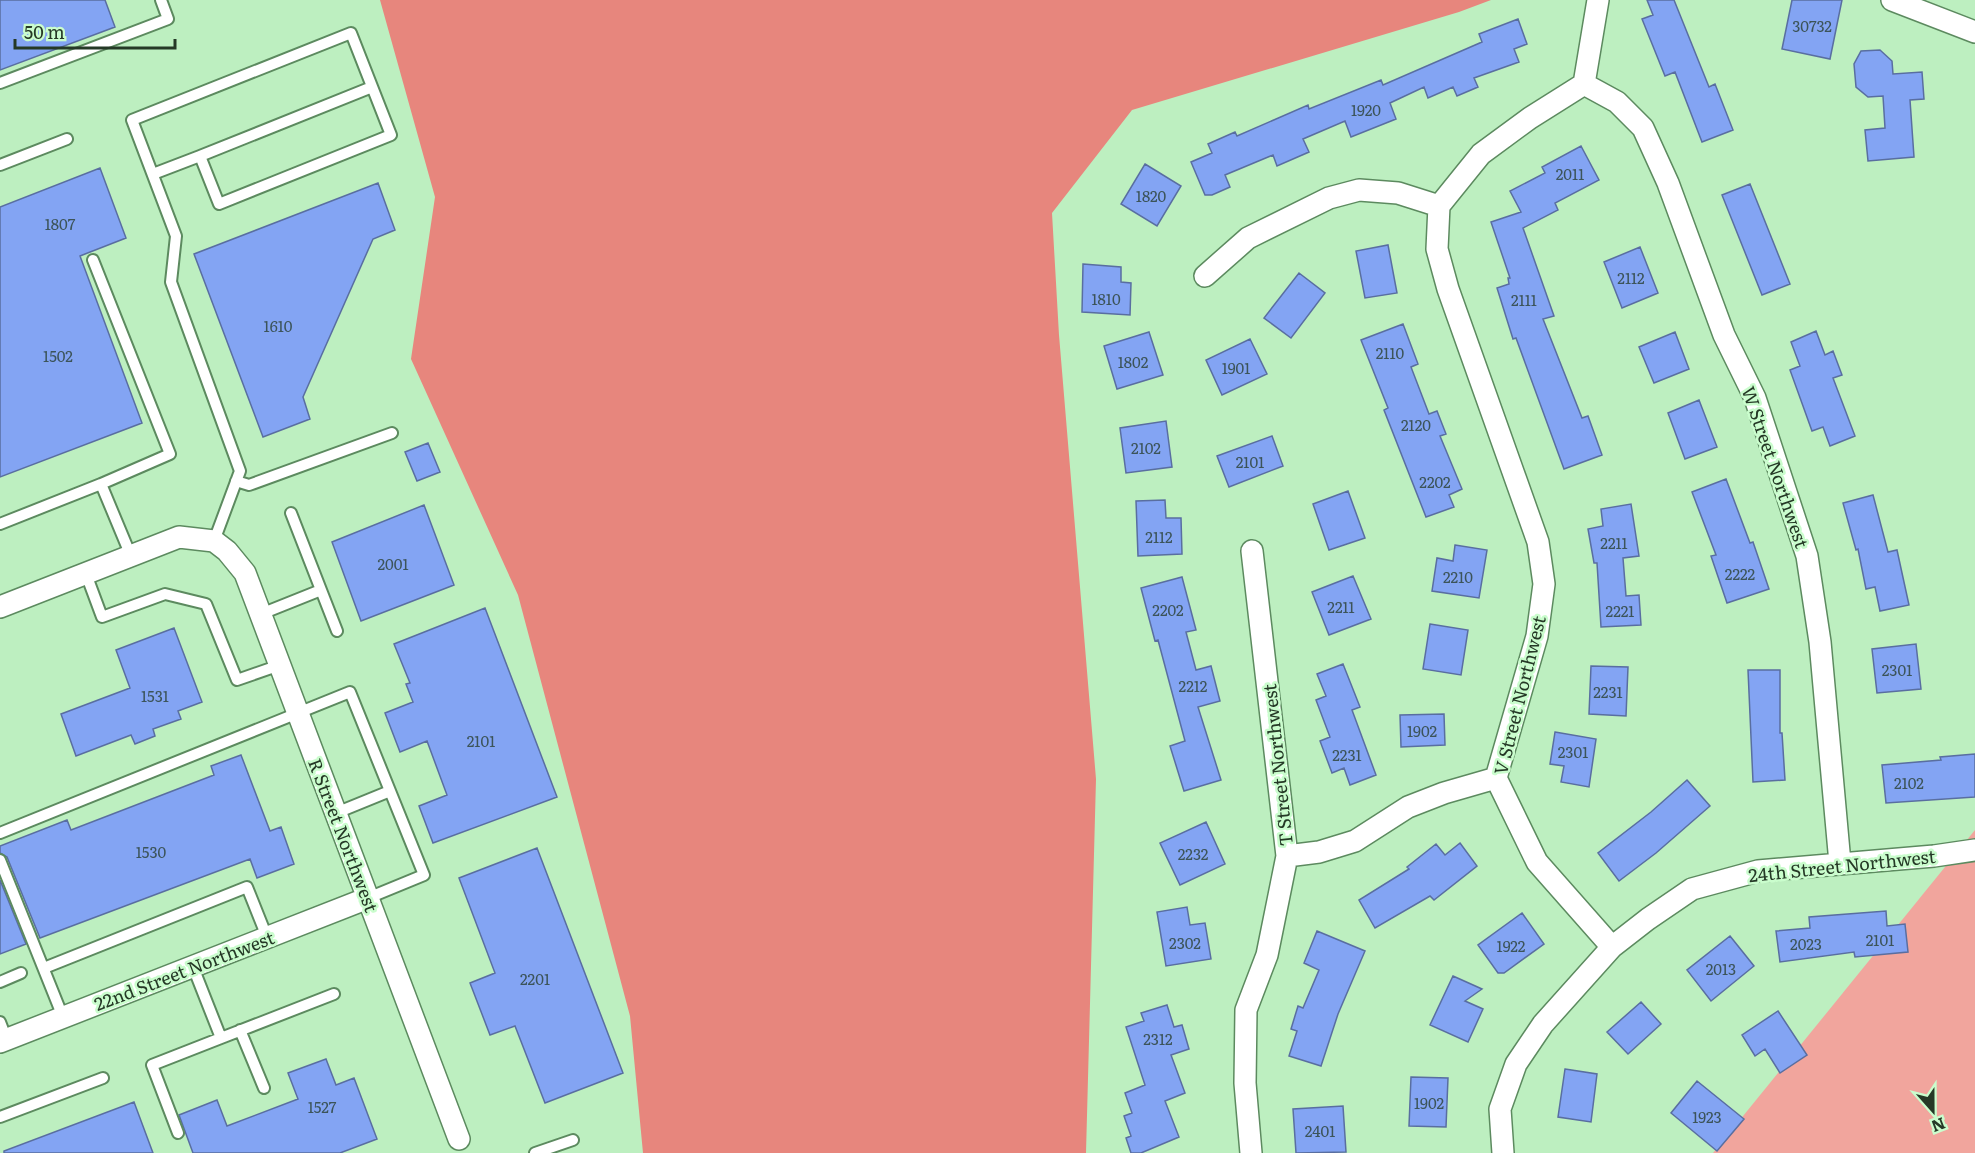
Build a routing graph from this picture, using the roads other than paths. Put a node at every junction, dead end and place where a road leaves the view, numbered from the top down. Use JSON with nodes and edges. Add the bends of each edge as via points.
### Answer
{"nodes":[{"id":1,"x":161,"y":0,"type":"edge"},
{"id":2,"x":1598,"y":0,"type":"edge"},
{"id":3,"x":1892,"y":0,"type":"edge"},
{"id":4,"x":1975,"y":32,"type":"edge"},
{"id":5,"x":0,"y":82,"type":"edge"},
{"id":6,"x":1584,"y":84,"type":"junction"},
{"id":7,"x":372,"y":87,"type":"junction"},
{"id":8,"x":67,"y":139,"type":"dead end"},
{"id":9,"x":200,"y":156,"type":"junction"},
{"id":10,"x":0,"y":165,"type":"edge"},
{"id":11,"x":153,"y":174,"type":"junction"},
{"id":12,"x":1439,"y":206,"type":"junction"},
{"id":13,"x":93,"y":260,"type":"dead end"},
{"id":14,"x":1205,"y":276,"type":"dead end"},
{"id":15,"x":392,"y":433,"type":"dead end"},
{"id":16,"x":236,"y":481,"type":"junction"},
{"id":17,"x":101,"y":484,"type":"junction"},
{"id":18,"x":291,"y":513,"type":"dead end"},
{"id":19,"x":0,"y":524,"type":"edge"},
{"id":20,"x":214,"y":541,"type":"junction"},
{"id":21,"x":1252,"y":551,"type":"dead end"},
{"id":22,"x":131,"y":556,"type":"junction"},
{"id":23,"x":86,"y":574,"type":"junction"},
{"id":24,"x":321,"y":590,"type":"junction"},
{"id":25,"x":0,"y":607,"type":"edge"},
{"id":26,"x":261,"y":614,"type":"junction"},
{"id":27,"x":337,"y":631,"type":"dead end"},
{"id":28,"x":280,"y":665,"type":"junction"},
{"id":29,"x":298,"y":713,"type":"junction"},
{"id":30,"x":1496,"y":778,"type":"junction"},
{"id":31,"x":390,"y":791,"type":"junction"},
{"id":32,"x":336,"y":813,"type":"junction"},
{"id":33,"x":0,"y":832,"type":"edge"},
{"id":34,"x":1975,"y":850,"type":"edge"},
{"id":35,"x":1287,"y":856,"type":"junction"},
{"id":36,"x":0,"y":860,"type":"edge"},
{"id":37,"x":1840,"y":863,"type":"junction"},
{"id":38,"x":368,"y":898,"type":"junction"},
{"id":39,"x":267,"y":937,"type":"junction"},
{"id":40,"x":1612,"y":948,"type":"junction"},
{"id":41,"x":193,"y":966,"type":"junction"},
{"id":42,"x":44,"y":968,"type":"junction"},
{"id":43,"x":21,"y":973,"type":"dead end"},
{"id":44,"x":0,"y":981,"type":"edge"},
{"id":45,"x":334,"y":994,"type":"dead end"},
{"id":46,"x":63,"y":1017,"type":"junction"},
{"id":47,"x":240,"y":1030,"type":"junction"},
{"id":48,"x":2,"y":1035,"type":"edge"},
{"id":49,"x":221,"y":1038,"type":"junction"},
{"id":50,"x":103,"y":1078,"type":"dead end"},
{"id":51,"x":264,"y":1088,"type":"dead end"},
{"id":52,"x":0,"y":1117,"type":"edge"},
{"id":53,"x":178,"y":1133,"type":"dead end"},
{"id":54,"x":573,"y":1140,"type":"dead end"},
{"id":55,"x":462,"y":1146,"type":"edge"},
{"id":56,"x":535,"y":1153,"type":"edge"},
{"id":57,"x":1251,"y":1153,"type":"edge"},
{"id":58,"x":1503,"y":1153,"type":"edge"}],
"edges":[{"from":1,"to":5,"type":"lane","via":[[168,19]]},
{"from":2,"to":6,"type":"street"},
{"from":3,"to":4,"type":"street"},
{"from":6,"to":12,"type":"street","via":[[1481,154]]},
{"from":6,"to":37,"type":"street","name":"W Street Northwest","via":[[1617,102],[1643,128],[1668,183],[1724,335],[1755,398],[1807,556],[1820,642]]},
{"from":7,"to":9,"type":"lane"},
{"from":7,"to":9,"type":"lane","via":[[391,135],[381,140],[219,204]]},
{"from":7,"to":11,"type":"lane","via":[[351,33],[143,115],[132,120]]},
{"from":8,"to":10,"type":"lane"},
{"from":9,"to":11,"type":"lane"},
{"from":11,"to":16,"type":"lane","via":[[176,236],[171,282],[240,471]]},
{"from":12,"to":14,"type":"street","via":[[1398,193],[1359,190],[1329,198],[1248,238]]},
{"from":12,"to":30,"type":"street","name":"V Street Northwest","via":[[1437,249],[1448,289],[1539,542],[1544,584],[1537,636]]},
{"from":13,"to":17,"type":"lane","via":[[170,454]]},
{"from":15,"to":16,"type":"lane","via":[[249,485]]},
{"from":16,"to":20,"type":"lane"},
{"from":17,"to":19,"type":"lane"},
{"from":17,"to":22,"type":"lane"},
{"from":18,"to":24,"type":"lane"},
{"from":20,"to":22,"type":"street","via":[[179,537]]},
{"from":20,"to":26,"type":"street","name":"R Street Northwest","via":[[245,573]]},
{"from":21,"to":35,"type":"street","name":"T Street Northwest"},
{"from":22,"to":23,"type":"street"},
{"from":23,"to":25,"type":"street"},
{"from":23,"to":28,"type":"lane","via":[[102,617],[165,594],[206,604],[237,680]]},
{"from":24,"to":26,"type":"lane"},
{"from":24,"to":27,"type":"lane"},
{"from":26,"to":28,"type":"street","name":"R Street Northwest"},
{"from":28,"to":29,"type":"street","name":"R Street Northwest"},
{"from":29,"to":31,"type":"lane","via":[[350,692]]},
{"from":29,"to":32,"type":"street","name":"R Street Northwest"},
{"from":29,"to":33,"type":"lane"},
{"from":30,"to":35,"type":"street","via":[[1408,807],[1355,841]]},
{"from":30,"to":40,"type":"street","name":"V Street Northwest","via":[[1537,862]]},
{"from":31,"to":32,"type":"lane"},
{"from":31,"to":38,"type":"lane","via":[[424,875]]},
{"from":32,"to":38,"type":"street","name":"R Street Northwest"},
{"from":34,"to":37,"type":"street","name":"24th Street Northwest"},
{"from":35,"to":57,"type":"street","name":"T Street Northwest","via":[[1267,955],[1245,1010],[1245,1083]]},
{"from":36,"to":42,"type":"lane"},
{"from":37,"to":40,"type":"street","name":"24th Street Northwest","via":[[1758,870],[1692,889]]},
{"from":38,"to":39,"type":"street","name":"22nd Street Northwest"},
{"from":38,"to":55,"type":"street","name":"R Street Northwest"},
{"from":39,"to":41,"type":"street","name":"22nd Street Northwest"},
{"from":39,"to":42,"type":"lane","via":[[247,887]]},
{"from":40,"to":58,"type":"street","name":"24th Street Northwest","via":[[1543,1024],[1516,1064],[1500,1109]]},
{"from":41,"to":46,"type":"street","name":"22nd Street Northwest"},
{"from":41,"to":49,"type":"lane"},
{"from":42,"to":46,"type":"lane"},
{"from":43,"to":44,"type":"lane"},
{"from":45,"to":47,"type":"lane"},
{"from":46,"to":48,"type":"street","name":"22nd Street Northwest"},
{"from":47,"to":49,"type":"lane"},
{"from":47,"to":51,"type":"lane"},
{"from":49,"to":53,"type":"lane","via":[[152,1065]]},
{"from":50,"to":52,"type":"lane"},
{"from":54,"to":56,"type":"lane"}]}
